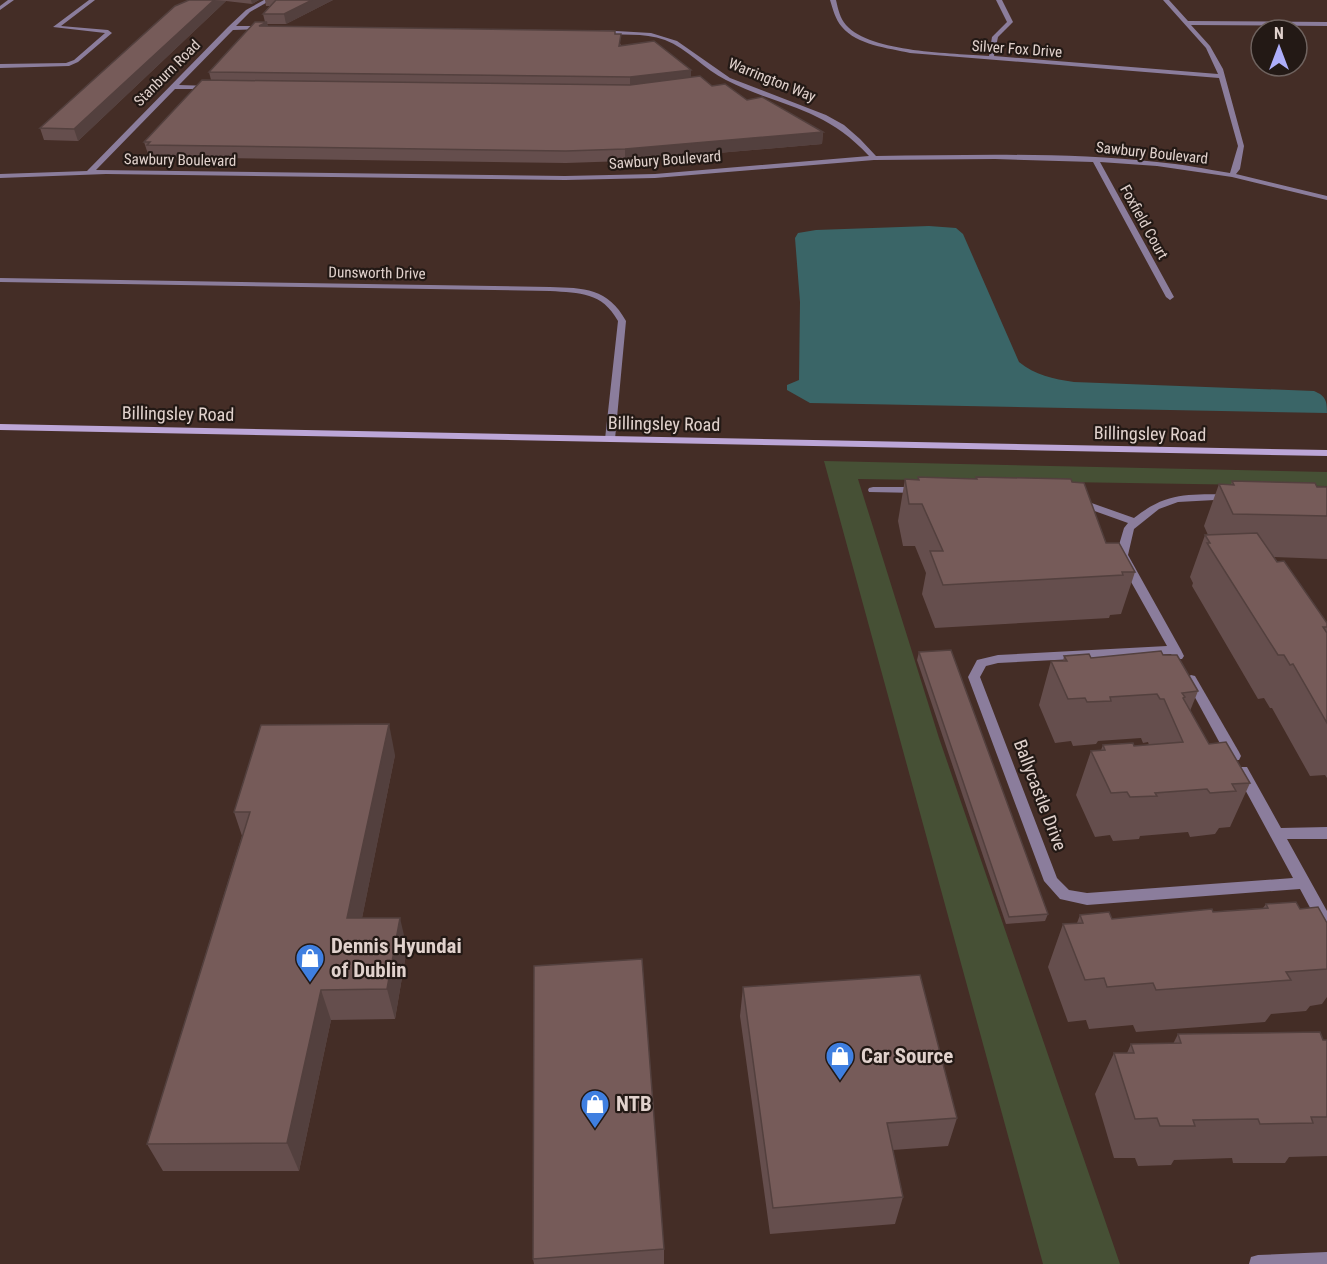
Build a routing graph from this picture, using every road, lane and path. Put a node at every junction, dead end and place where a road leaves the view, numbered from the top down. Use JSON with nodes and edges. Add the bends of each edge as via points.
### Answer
{"nodes":[{"id":1,"x":11,"y":0,"type":"edge"},
{"id":2,"x":92,"y":0,"type":"edge"},
{"id":3,"x":268,"y":0,"type":"edge"},
{"id":4,"x":833,"y":0,"type":"edge"},
{"id":5,"x":999,"y":0,"type":"edge"},
{"id":6,"x":1166,"y":0,"type":"edge"},
{"id":7,"x":0,"y":8,"type":"edge"},
{"id":8,"x":1187,"y":22,"type":"junction"},
{"id":9,"x":1327,"y":24,"type":"edge"},
{"id":10,"x":230,"y":28,"type":"junction"},
{"id":11,"x":274,"y":28,"type":"edge"},
{"id":12,"x":595,"y":32,"type":"edge"},
{"id":13,"x":991,"y":59,"type":"junction"},
{"id":14,"x":0,"y":66,"type":"edge"},
{"id":15,"x":1221,"y":76,"type":"junction"},
{"id":16,"x":727,"y":78,"type":"junction"},
{"id":17,"x":716,"y":80,"type":"dead end"},
{"id":18,"x":172,"y":87,"type":"junction"},
{"id":19,"x":218,"y":88,"type":"edge"},
{"id":20,"x":874,"y":158,"type":"junction"},
{"id":21,"x":1095,"y":160,"type":"junction"},
{"id":22,"x":90,"y":172,"type":"junction"},
{"id":23,"x":0,"y":176,"type":"edge"},
{"id":24,"x":1232,"y":176,"type":"junction"},
{"id":25,"x":1327,"y":198,"type":"edge"},
{"id":26,"x":0,"y":280,"type":"edge"},
{"id":27,"x":1170,"y":297,"type":"dead end"},
{"id":28,"x":0,"y":427,"type":"edge"},
{"id":29,"x":610,"y":439,"type":"junction"},
{"id":30,"x":1327,"y":453,"type":"edge"},
{"id":31,"x":873,"y":490,"type":"dead end"},
{"id":32,"x":930,"y":490,"type":"edge"},
{"id":33,"x":1238,"y":497,"type":"edge"},
{"id":34,"x":1062,"y":499,"type":"edge"},
{"id":35,"x":1134,"y":522,"type":"junction"},
{"id":36,"x":1175,"y":650,"type":"junction"},
{"id":37,"x":1327,"y":833,"type":"edge"},
{"id":38,"x":1277,"y":834,"type":"junction"},
{"id":39,"x":1304,"y":883,"type":"junction"},
{"id":40,"x":1327,"y":925,"type":"edge"},
{"id":41,"x":1327,"y":1261,"type":"edge"},
{"id":42,"x":1258,"y":1264,"type":"edge"}],
"edges":[{"from":1,"to":7,"type":"street"},
{"from":2,"to":14,"type":"street","via":[[56,28],[109,33],[76,61],[67,65]]},
{"from":3,"to":10,"type":"street","name":"Stanburn Road","via":[[248,10]]},
{"from":4,"to":13,"type":"street","name":"Silver Fox Drive","via":[[845,28],[868,40],[910,51]]},
{"from":5,"to":13,"type":"street","via":[[1010,22],[995,38]]},
{"from":6,"to":8,"type":"street"},
{"from":8,"to":9,"type":"street"},
{"from":8,"to":15,"type":"street","via":[[1208,47]]},
{"from":10,"to":11,"type":"street"},
{"from":10,"to":18,"type":"street","name":"Stanburn Road"},
{"from":12,"to":16,"type":"street","name":"Warrington Way","via":[[654,36],[675,43]]},
{"from":13,"to":15,"type":"street","name":"Silver Fox Drive"},
{"from":15,"to":24,"type":"street","via":[[1241,146]]},
{"from":16,"to":17,"type":"street"},
{"from":16,"to":20,"type":"street","name":"Warrington Way","via":[[832,118]]},
{"from":18,"to":19,"type":"street"},
{"from":18,"to":22,"type":"street","name":"Stanburn Road"},
{"from":20,"to":21,"type":"street","name":"Sawbury Boulevard"},
{"from":20,"to":22,"type":"street","name":"Sawbury Boulevard","via":[[655,176],[565,178]]},
{"from":21,"to":24,"type":"street","name":"Sawbury Boulevard","via":[[1157,164]]},
{"from":21,"to":27,"type":"street","name":"Foxfield Court"},
{"from":22,"to":23,"type":"street","name":"Sawbury Boulevard"},
{"from":24,"to":25,"type":"street","name":"Sawbury Boulevard"},
{"from":26,"to":29,"type":"street","name":"Dunsworth Drive","via":[[550,289],[605,297],[617,308],[622,321]]},
{"from":28,"to":29,"type":"street","name":"Billingsley Road"},
{"from":29,"to":30,"type":"street","name":"Billingsley Road"},
{"from":31,"to":32,"type":"street"},
{"from":33,"to":35,"type":"street","via":[[1178,499],[1155,507]]},
{"from":34,"to":35,"type":"street"},
{"from":35,"to":36,"type":"street","via":[[1122,555]]},
{"from":36,"to":38,"type":"street"},
{"from":36,"to":39,"type":"street","name":"Ballycastle Drive","via":[[981,663],[974,677],[1051,881],[1065,895],[1088,899]]},
{"from":37,"to":38,"type":"street"},
{"from":38,"to":39,"type":"street"},
{"from":39,"to":40,"type":"street"},
{"from":41,"to":42,"type":"street"}]}
